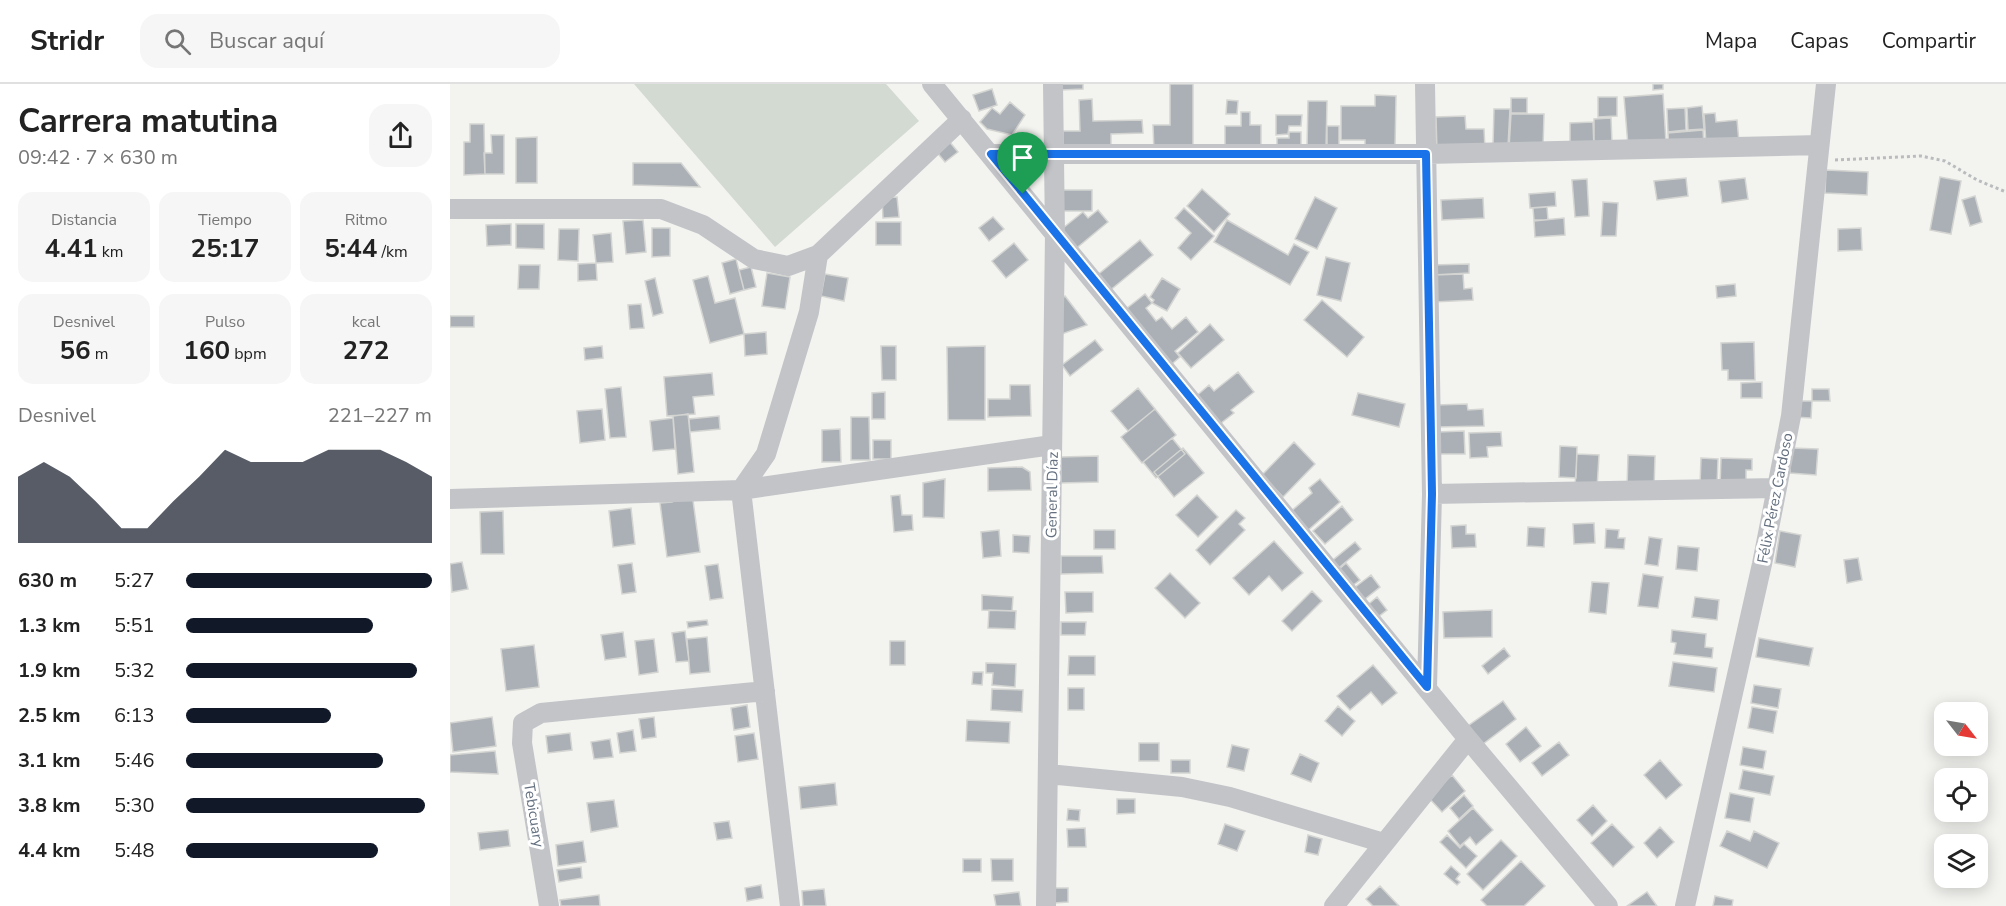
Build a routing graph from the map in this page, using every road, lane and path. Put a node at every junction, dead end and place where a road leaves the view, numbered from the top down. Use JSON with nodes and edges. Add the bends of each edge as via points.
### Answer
{"nodes":[{"id":1,"x":932,"y":84,"type":"edge"},
{"id":2,"x":1053,"y":84,"type":"edge"},
{"id":3,"x":1425,"y":84,"type":"edge"},
{"id":4,"x":1826,"y":84,"type":"edge"},
{"id":5,"x":962,"y":119,"type":"junction"},
{"id":6,"x":1819,"y":153,"type":"junction"},
{"id":7,"x":991,"y":154,"type":"junction"},
{"id":8,"x":1053,"y":154,"type":"junction"},
{"id":9,"x":1426,"y":154,"type":"junction"},
{"id":10,"x":2006,"y":192,"type":"edge"},
{"id":11,"x":450,"y":209,"type":"edge"},
{"id":12,"x":1055,"y":234,"type":"junction"},
{"id":13,"x":818,"y":255,"type":"junction"},
{"id":14,"x":1052,"y":445,"type":"junction"},
{"id":15,"x":1777,"y":488,"type":"junction"},
{"id":16,"x":741,"y":490,"type":"junction"},
{"id":17,"x":1432,"y":494,"type":"junction"},
{"id":18,"x":450,"y":500,"type":"edge"},
{"id":19,"x":1427,"y":687,"type":"junction"},
{"id":20,"x":765,"y":691,"type":"junction"},
{"id":21,"x":1468,"y":739,"type":"junction"},
{"id":22,"x":1048,"y":774,"type":"junction"},
{"id":23,"x":1384,"y":843,"type":"junction"},
{"id":24,"x":549,"y":906,"type":"edge"},
{"id":25,"x":790,"y":906,"type":"edge"},
{"id":26,"x":1046,"y":906,"type":"edge"},
{"id":27,"x":1334,"y":906,"type":"edge"},
{"id":28,"x":1608,"y":906,"type":"edge"},
{"id":29,"x":1685,"y":906,"type":"edge"}],
"edges":[{"from":1,"to":5,"type":"street"},
{"from":2,"to":8,"type":"street","name":"General Díaz"},
{"from":3,"to":9,"type":"street"},
{"from":4,"to":6,"type":"street","name":"Félix Pérez Cardoso"},
{"from":5,"to":7,"type":"street"},
{"from":5,"to":13,"type":"street"},
{"from":6,"to":9,"type":"street"},
{"from":6,"to":10,"type":"path","via":[[1920,156],[1945,161]]},
{"from":6,"to":15,"type":"street","name":"Félix Pérez Cardoso","via":[[1791,416]]},
{"from":7,"to":8,"type":"street"},
{"from":7,"to":12,"type":"street"},
{"from":8,"to":9,"type":"street"},
{"from":8,"to":12,"type":"street","name":"General Díaz"},
{"from":9,"to":17,"type":"street"},
{"from":11,"to":13,"type":"street","via":[[661,209],[703,225],[754,259],[788,266]]},
{"from":12,"to":14,"type":"street","name":"General Díaz"},
{"from":12,"to":19,"type":"street"},
{"from":13,"to":16,"type":"street","via":[[809,312],[766,454]]},
{"from":14,"to":16,"type":"street"},
{"from":14,"to":22,"type":"street","name":"General Díaz"},
{"from":15,"to":17,"type":"street"},
{"from":15,"to":29,"type":"street","name":"Félix Pérez Cardoso"},
{"from":16,"to":18,"type":"street"},
{"from":16,"to":20,"type":"street"},
{"from":17,"to":19,"type":"street"},
{"from":19,"to":21,"type":"street"},
{"from":20,"to":24,"type":"street","name":"Tebicuary","via":[[541,712],[523,723],[522,744]]},
{"from":20,"to":25,"type":"street"},
{"from":21,"to":23,"type":"street"},
{"from":21,"to":28,"type":"street"},
{"from":22,"to":23,"type":"street","via":[[1182,787],[1230,797]]},
{"from":22,"to":26,"type":"street","name":"General Díaz"},
{"from":23,"to":27,"type":"street"}]}
